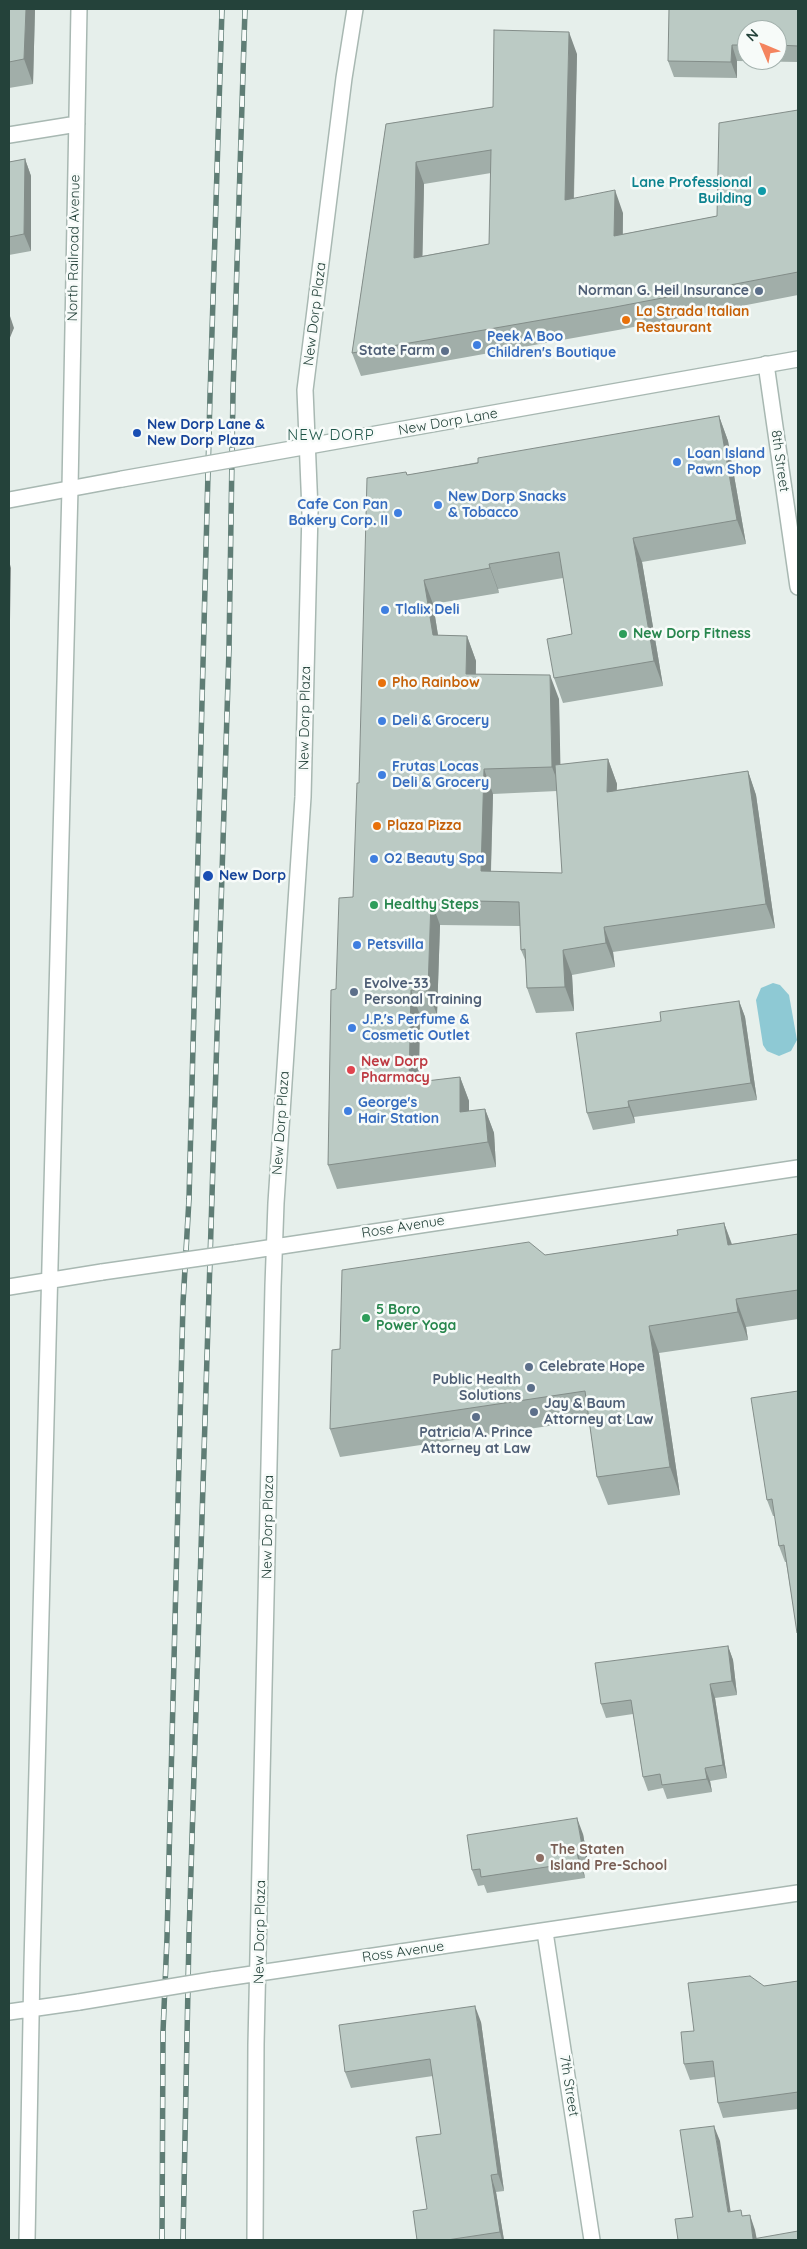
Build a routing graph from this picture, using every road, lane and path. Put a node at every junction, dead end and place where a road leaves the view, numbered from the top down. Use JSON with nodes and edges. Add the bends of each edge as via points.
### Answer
{"nodes":[{"id":1,"x":79,"y":9,"type":"edge"},
{"id":2,"x":355,"y":9,"type":"edge"},
{"id":3,"x":77,"y":124,"type":"junction"},
{"id":4,"x":9,"y":135,"type":"edge"},
{"id":5,"x":798,"y":359,"type":"edge"},
{"id":6,"x":766,"y":364,"type":"junction"},
{"id":7,"x":308,"y":447,"type":"junction"},
{"id":8,"x":70,"y":488,"type":"junction"},
{"id":9,"x":9,"y":500,"type":"edge"},
{"id":10,"x":798,"y":587,"type":"edge"},
{"id":11,"x":798,"y":1168,"type":"edge"},
{"id":12,"x":274,"y":1246,"type":"junction"},
{"id":13,"x":50,"y":1280,"type":"junction"},
{"id":14,"x":9,"y":1286,"type":"edge"},
{"id":15,"x":798,"y":1893,"type":"edge"},
{"id":16,"x":545,"y":1932,"type":"junction"},
{"id":17,"x":259,"y":1974,"type":"junction"},
{"id":18,"x":31,"y":2008,"type":"junction"},
{"id":19,"x":9,"y":2012,"type":"edge"},
{"id":20,"x":27,"y":2240,"type":"edge"},
{"id":21,"x":254,"y":2240,"type":"edge"},
{"id":22,"x":592,"y":2240,"type":"edge"}],
"edges":[{"from":1,"to":3,"type":"street","name":"North Railroad Avenue"},
{"from":2,"to":7,"type":"street","name":"New Dorp Plaza","via":[[305,390]]},
{"from":3,"to":4,"type":"street"},
{"from":3,"to":8,"type":"street","name":"North Railroad Avenue"},
{"from":5,"to":6,"type":"street","name":"New Dorp Lane"},
{"from":6,"to":7,"type":"street","name":"New Dorp Lane"},
{"from":6,"to":10,"type":"street","name":"8th Street"},
{"from":7,"to":8,"type":"street","name":"New Dorp Lane","bridge":true},
{"from":7,"to":12,"type":"street","name":"New Dorp Plaza","via":[[310,510],[303,797]]},
{"from":8,"to":9,"type":"street","name":"New Dorp Lane"},
{"from":8,"to":13,"type":"street"},
{"from":11,"to":12,"type":"street","name":"Rose Avenue"},
{"from":12,"to":13,"type":"street","name":"Rose Avenue","bridge":true},
{"from":12,"to":17,"type":"street","name":"New Dorp Plaza"},
{"from":13,"to":14,"type":"street","name":"Rose Avenue"},
{"from":13,"to":18,"type":"street"},
{"from":15,"to":16,"type":"street","name":"Ross Avenue"},
{"from":16,"to":17,"type":"street","name":"Ross Avenue"},
{"from":16,"to":22,"type":"street","name":"7th Street"},
{"from":17,"to":18,"type":"street","name":"Ross Avenue","bridge":true},
{"from":17,"to":21,"type":"street","name":"New Dorp Plaza"},
{"from":18,"to":19,"type":"street","name":"Ross Avenue"},
{"from":18,"to":20,"type":"street"}]}
